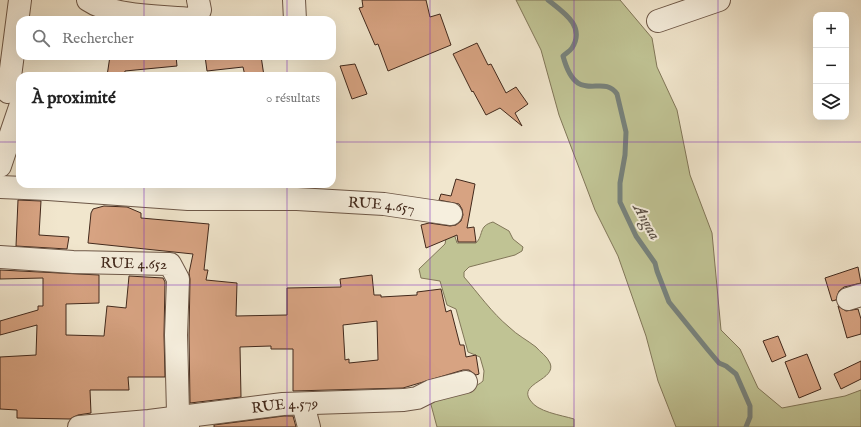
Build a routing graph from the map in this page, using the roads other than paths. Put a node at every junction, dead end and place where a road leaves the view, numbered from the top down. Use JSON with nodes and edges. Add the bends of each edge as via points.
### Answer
{"nodes":[{"id":1,"x":20,"y":0,"type":"edge"},
{"id":2,"x":88,"y":0,"type":"edge"},
{"id":3,"x":198,"y":0,"type":"edge"},
{"id":4,"x":294,"y":0,"type":"edge"},
{"id":5,"x":719,"y":0,"type":"edge"},
{"id":6,"x":19,"y":16,"type":"edge"},
{"id":7,"x":166,"y":16,"type":"edge"},
{"id":8,"x":197,"y":16,"type":"edge"},
{"id":9,"x":295,"y":16,"type":"edge"},
{"id":10,"x":658,"y":21,"type":"dead end"},
{"id":11,"x":16,"y":48,"type":"edge"},
{"id":12,"x":12,"y":96,"type":"edge"},
{"id":13,"x":0,"y":166,"type":"edge"},
{"id":14,"x":0,"y":187,"type":"edge"},
{"id":15,"x":16,"y":188,"type":"edge"},
{"id":16,"x":24,"y":188,"type":"edge"},
{"id":17,"x":451,"y":214,"type":"dead end"},
{"id":18,"x":0,"y":257,"type":"edge"},
{"id":19,"x":466,"y":382,"type":"dead end"},
{"id":20,"x":303,"y":404,"type":"junction"},
{"id":21,"x":187,"y":422,"type":"edge"},
{"id":22,"x":79,"y":427,"type":"edge"},
{"id":23,"x":308,"y":427,"type":"edge"}],
"edges":[{"from":1,"to":6,"type":"street"},
{"from":2,"to":7,"type":"street","via":[[98,6]]},
{"from":3,"to":8,"type":"street","via":[[200,10]]},
{"from":4,"to":9,"type":"street"},
{"from":5,"to":10,"type":"street"},
{"from":11,"to":12,"type":"street"},
{"from":12,"to":13,"type":"street"},
{"from":14,"to":15,"type":"street","name":"RUE 4.657"},
{"from":16,"to":17,"type":"street","name":"RUE 4.657","via":[[188,199],[297,199],[384,204]]},
{"from":18,"to":21,"type":"street","name":"RUE 4.652","via":[[170,264],[178,279],[178,413]]},
{"from":19,"to":20,"type":"street","name":"RUE 4.579","via":[[404,400]]},
{"from":20,"to":21,"type":"street","name":"RUE 4.579","via":[[270,405]]},
{"from":20,"to":23,"type":"street"},
{"from":21,"to":22,"type":"street","name":"RUE 4.579"}]}
